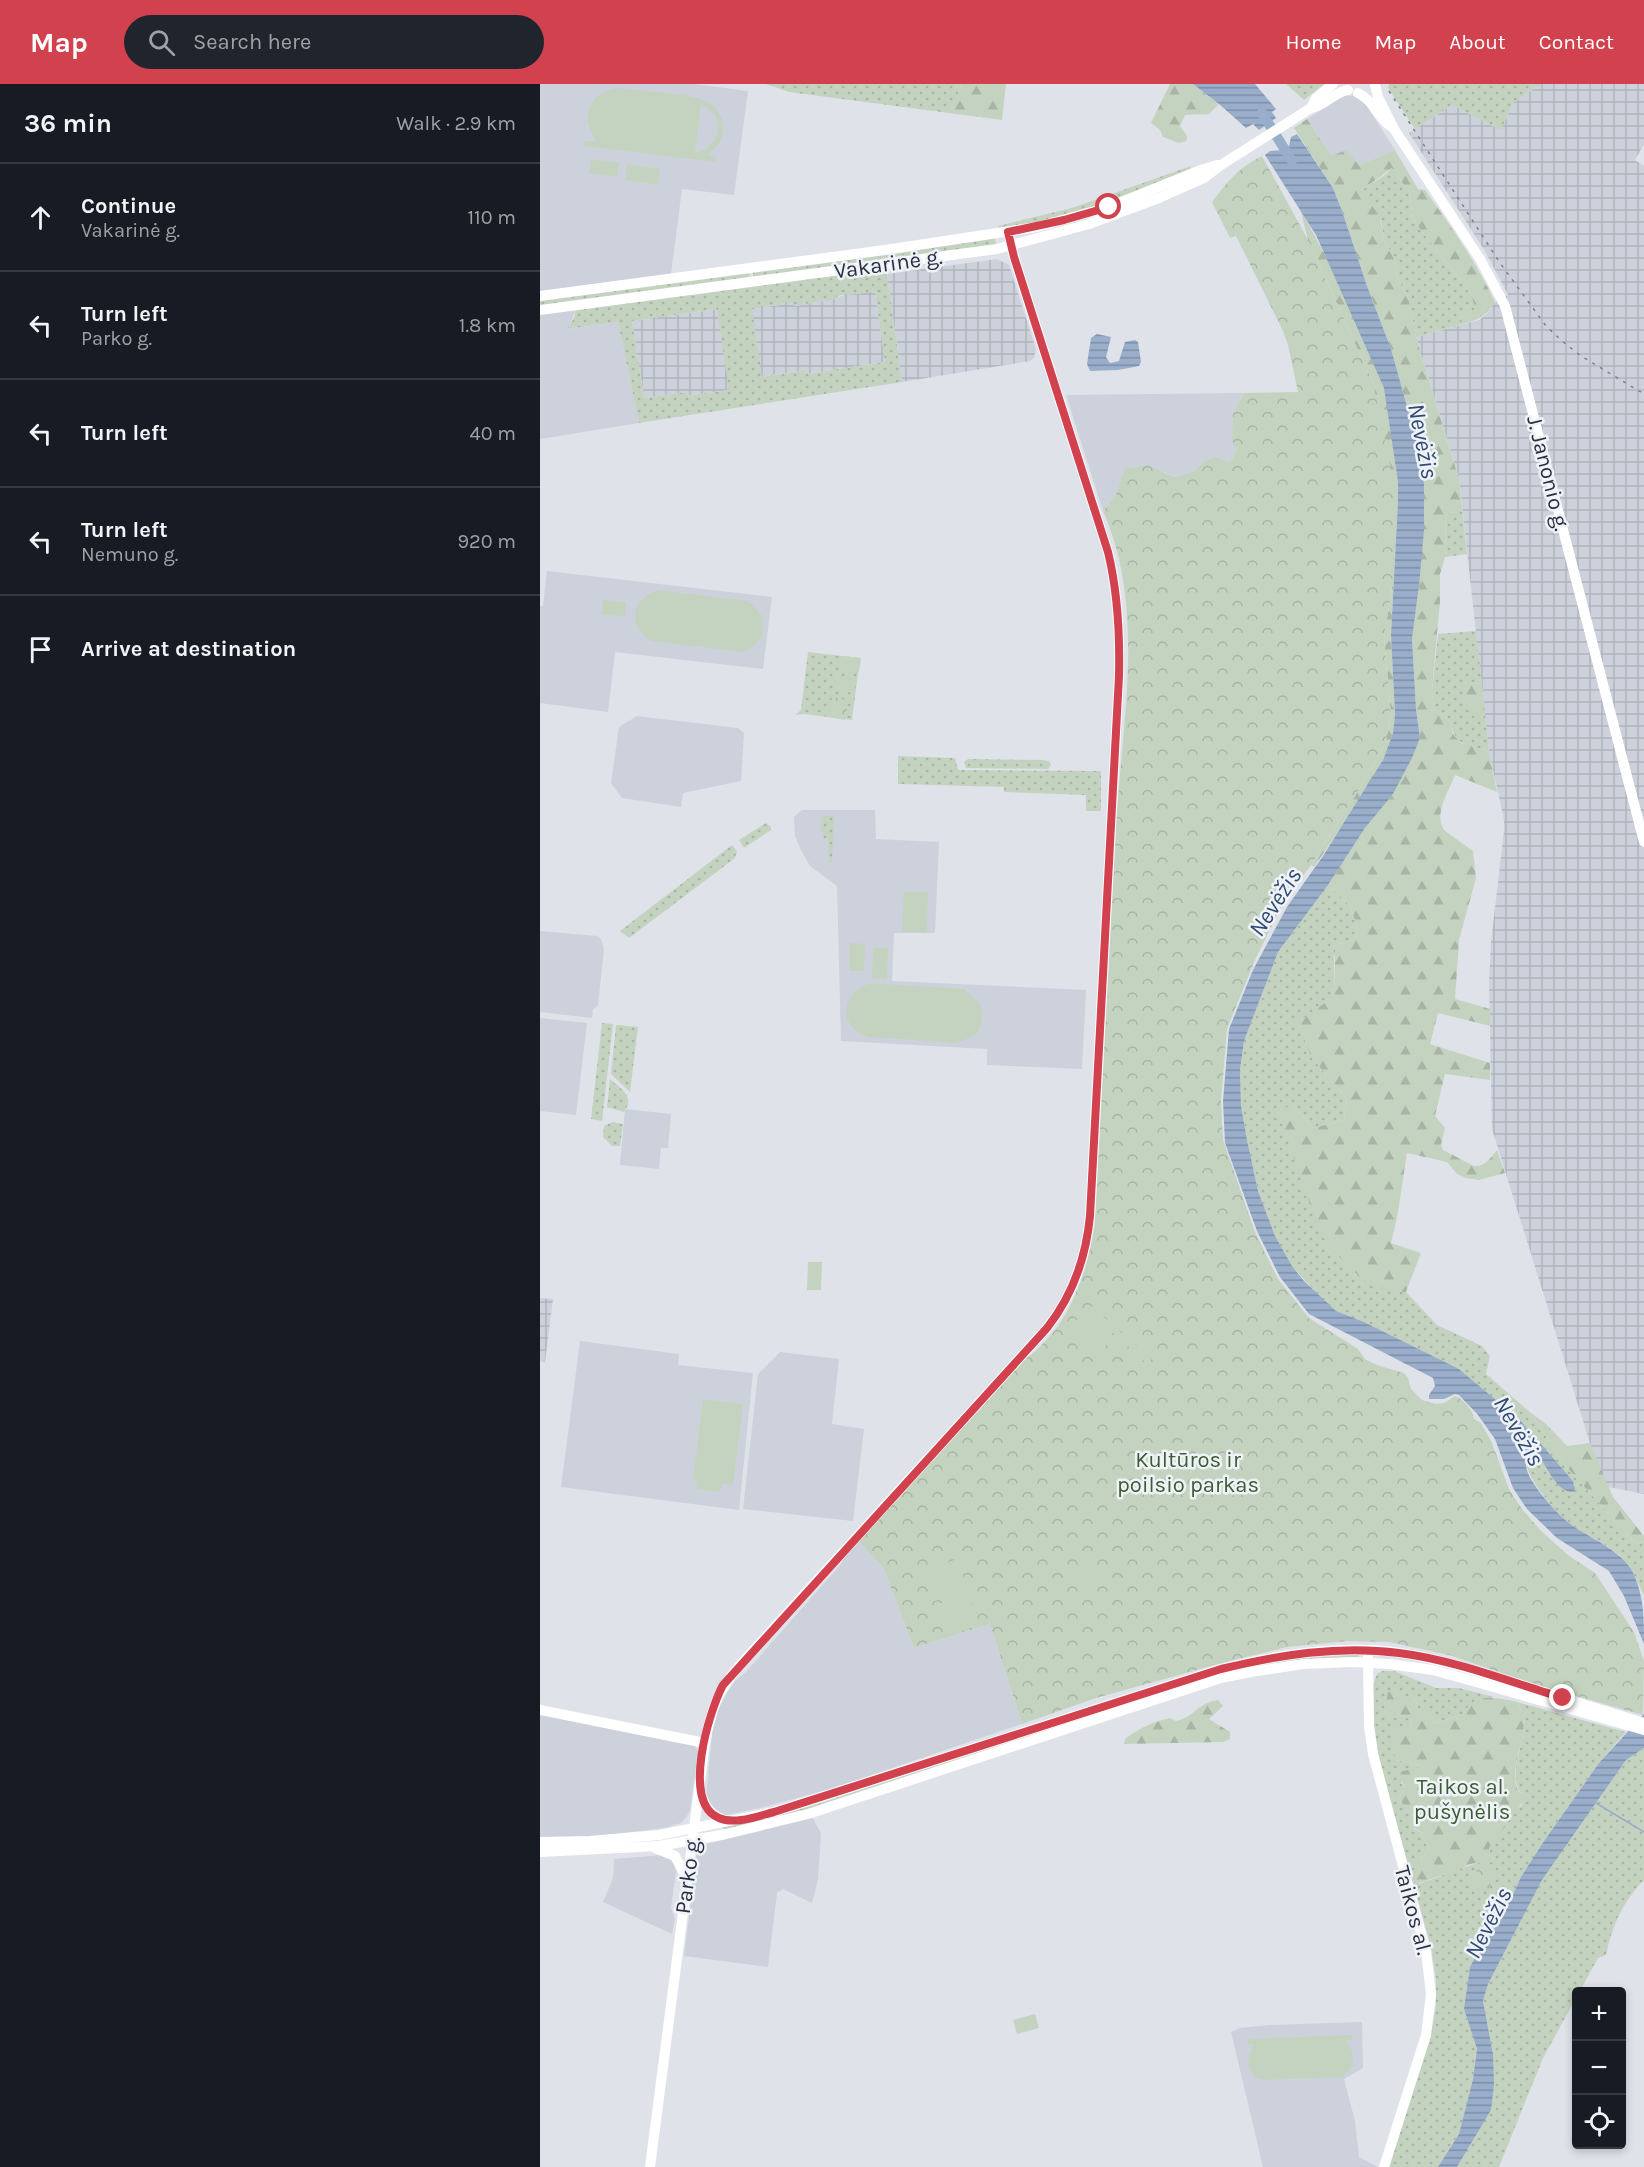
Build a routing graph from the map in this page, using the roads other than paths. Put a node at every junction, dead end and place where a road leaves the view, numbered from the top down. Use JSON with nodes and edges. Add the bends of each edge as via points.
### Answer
{"nodes":[{"id":1,"x":1333,"y":84,"type":"edge"},
{"id":2,"x":1375,"y":85,"type":"edge"},
{"id":3,"x":1349,"y":89,"type":"edge"},
{"id":4,"x":1311,"y":108,"type":"junction"},
{"id":5,"x":1394,"y":129,"type":"junction"},
{"id":6,"x":1221,"y":165,"type":"junction"},
{"id":7,"x":1008,"y":232,"type":"junction"},
{"id":8,"x":1011,"y":246,"type":"junction"},
{"id":9,"x":540,"y":296,"type":"edge"},
{"id":10,"x":540,"y":309,"type":"edge"},
{"id":11,"x":1644,"y":842,"type":"edge"},
{"id":12,"x":1369,"y":1650,"type":"junction"},
{"id":13,"x":1368,"y":1662,"type":"junction"},
{"id":14,"x":1562,"y":1702,"type":"junction"},
{"id":15,"x":540,"y":1710,"type":"edge"},
{"id":16,"x":1644,"y":1723,"type":"edge"},
{"id":17,"x":1644,"y":1730,"type":"edge"},
{"id":18,"x":705,"y":1743,"type":"junction"},
{"id":19,"x":700,"y":1788,"type":"junction"},
{"id":20,"x":732,"y":1821,"type":"junction"},
{"id":21,"x":693,"y":1834,"type":"junction"},
{"id":22,"x":540,"y":1842,"type":"edge"},
{"id":23,"x":652,"y":1847,"type":"junction"},
{"id":24,"x":540,"y":1852,"type":"edge"},
{"id":25,"x":687,"y":1880,"type":"junction"},
{"id":26,"x":650,"y":2167,"type":"edge"},
{"id":27,"x":1384,"y":2167,"type":"edge"}],
"edges":[{"from":1,"to":4,"type":"main road","name":"Vakarinė g.","via":[[1316,98]]},
{"from":2,"to":3,"type":"main road","name":"Vakarinė g.","via":[[1370,89]]},
{"from":2,"to":5,"type":"main road","name":"J. Janonio g."},
{"from":3,"to":4,"type":"main road","name":"Vakarinė g."},
{"from":3,"to":5,"type":"main road","name":"J. Janonio g.","via":[[1366,97],[1383,121]]},
{"from":4,"to":6,"type":"main road","name":"Vakarinė g."},
{"from":5,"to":11,"type":"main road","name":"J. Janonio g.","via":[[1480,259],[1505,306]]},
{"from":6,"to":7,"type":"main road","name":"Vakarinė g.","via":[[1109,207]]},
{"from":6,"to":8,"type":"main road","name":"Vakarinė g.","via":[[1204,178],[1111,217]]},
{"from":7,"to":8,"type":"main road","name":"Parko g."},
{"from":7,"to":9,"type":"main road","name":"Vakarinė g."},
{"from":8,"to":10,"type":"main road","name":"Vakarinė g."},
{"from":8,"to":18,"type":"main road","name":"Parko g.","via":[[1108,552],[1120,629],[1087,1242],[1077,1277],[1051,1323],[723,1685],[712,1709]]},
{"from":12,"to":13,"type":"main road","name":"Taikos al."},
{"from":12,"to":14,"type":"main road","via":[[1437,1661]]},
{"from":12,"to":20,"type":"main road","via":[[1291,1654],[1221,1669],[804,1803]]},
{"from":13,"to":14,"type":"main road","via":[[1433,1670]]},
{"from":13,"to":21,"type":"main road","via":[[1295,1665],[1221,1678],[808,1814]]},
{"from":13,"to":27,"type":"main road","name":"Taikos al.","via":[[1373,1754],[1426,1952],[1431,1994],[1426,2035]]},
{"from":14,"to":16,"type":"main road"},
{"from":14,"to":17,"type":"main road"},
{"from":15,"to":18,"type":"main road"},
{"from":18,"to":19,"type":"main road","name":"Parko g."},
{"from":19,"to":20,"type":"main road","via":[[710,1811],[718,1818]]},
{"from":19,"to":21,"type":"main road","name":"Parko g."},
{"from":20,"to":21,"type":"main road"},
{"from":21,"to":22,"type":"main road"},
{"from":21,"to":23,"type":"main road"},
{"from":21,"to":25,"type":"main road","name":"Parko g."},
{"from":23,"to":24,"type":"main road"},
{"from":23,"to":25,"type":"main road","via":[[675,1856]]},
{"from":25,"to":26,"type":"main road","name":"Parko g."}]}
